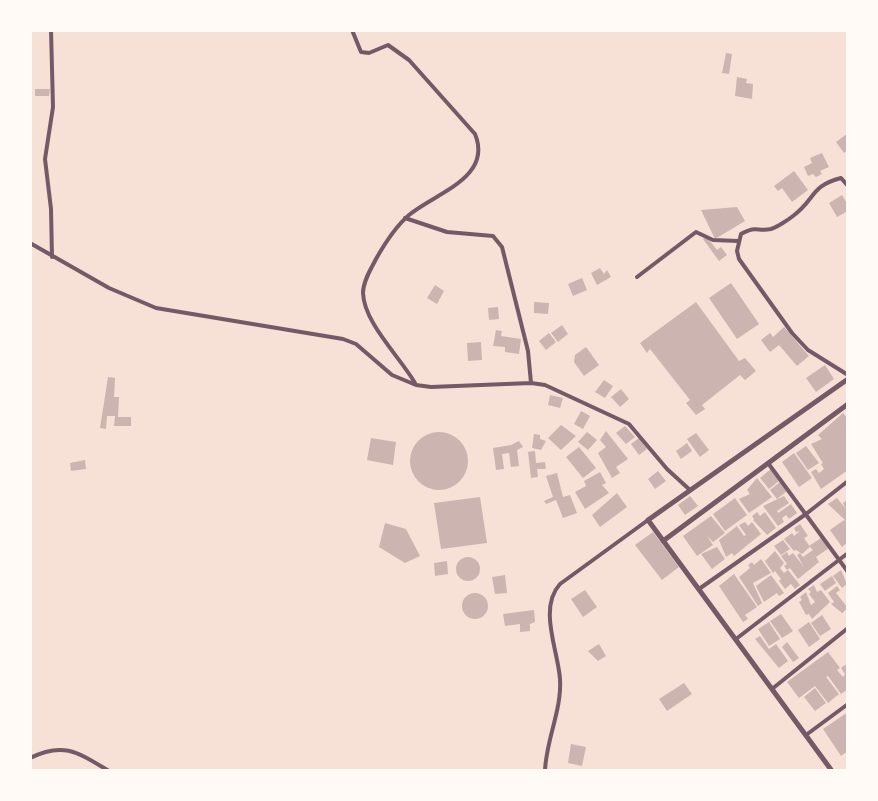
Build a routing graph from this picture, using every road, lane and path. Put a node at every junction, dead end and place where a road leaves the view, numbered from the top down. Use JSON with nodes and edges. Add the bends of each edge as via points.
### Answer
{"nodes":[{"id":1,"x":51,"y":30,"type":"edge"},
{"id":2,"x":352,"y":30,"type":"edge"},
{"id":3,"x":848,"y":186,"type":"edge"},
{"id":4,"x":405,"y":218,"type":"junction"},
{"id":5,"x":738,"y":241,"type":"junction"},
{"id":6,"x":30,"y":243,"type":"edge"},
{"id":7,"x":52,"y":257,"type":"junction"},
{"id":8,"x":637,"y":277,"type":"dead end"},
{"id":9,"x":848,"y":377,"type":"edge"},
{"id":10,"x":531,"y":383,"type":"junction"},
{"id":11,"x":416,"y":385,"type":"junction"},
{"id":12,"x":848,"y":404,"type":"edge"},
{"id":13,"x":768,"y":463,"type":"junction"},
{"id":14,"x":848,"y":481,"type":"edge"},
{"id":15,"x":690,"y":490,"type":"junction"},
{"id":16,"x":806,"y":514,"type":"junction"},
{"id":17,"x":648,"y":520,"type":"junction"},
{"id":18,"x":663,"y":541,"type":"junction"},
{"id":19,"x":848,"y":553,"type":"edge"},
{"id":20,"x":839,"y":560,"type":"junction"},
{"id":21,"x":848,"y":572,"type":"edge"},
{"id":22,"x":699,"y":589,"type":"junction"},
{"id":23,"x":848,"y":628,"type":"edge"},
{"id":24,"x":736,"y":639,"type":"junction"},
{"id":25,"x":772,"y":689,"type":"junction"},
{"id":26,"x":848,"y":704,"type":"edge"},
{"id":27,"x":806,"y":735,"type":"junction"},
{"id":28,"x":30,"y":758,"type":"edge"},
{"id":29,"x":109,"y":771,"type":"edge"},
{"id":30,"x":545,"y":771,"type":"edge"},
{"id":31,"x":832,"y":771,"type":"edge"}],
"edges":[{"from":1,"to":7,"type":"street","via":[[53,107],[45,159]]},
{"from":2,"to":4,"type":"street","via":[[361,52],[388,45],[409,60],[479,145],[470,173]]},
{"from":3,"to":5,"type":"street","via":[[841,178],[822,184],[792,217],[770,229],[753,227]]},
{"from":4,"to":10,"type":"street","via":[[447,232],[496,237],[528,351]]},
{"from":4,"to":11,"type":"street","via":[[377,258],[363,294],[375,324]]},
{"from":5,"to":8,"type":"street","via":[[718,241],[696,232]]},
{"from":5,"to":9,"type":"street","via":[[739,259],[792,333]]},
{"from":6,"to":7,"type":"street"},
{"from":7,"to":11,"type":"street","via":[[156,308],[343,339],[392,375]]},
{"from":9,"to":15,"type":"street"},
{"from":10,"to":11,"type":"street"},
{"from":10,"to":15,"type":"street","via":[[629,424]]},
{"from":12,"to":13,"type":"street"},
{"from":13,"to":16,"type":"street"},
{"from":13,"to":18,"type":"street"},
{"from":14,"to":16,"type":"street"},
{"from":15,"to":17,"type":"street"},
{"from":16,"to":20,"type":"street"},
{"from":16,"to":22,"type":"street"},
{"from":17,"to":18,"type":"street"},
{"from":17,"to":30,"type":"street","via":[[553,594],[550,612],[560,690]]},
{"from":18,"to":22,"type":"street"},
{"from":19,"to":20,"type":"street"},
{"from":20,"to":21,"type":"street"},
{"from":20,"to":24,"type":"street"},
{"from":22,"to":24,"type":"street"},
{"from":23,"to":25,"type":"street"},
{"from":24,"to":25,"type":"street"},
{"from":25,"to":27,"type":"street"},
{"from":26,"to":27,"type":"street"},
{"from":27,"to":31,"type":"street"},
{"from":28,"to":29,"type":"street","via":[[64,748]]}]}
